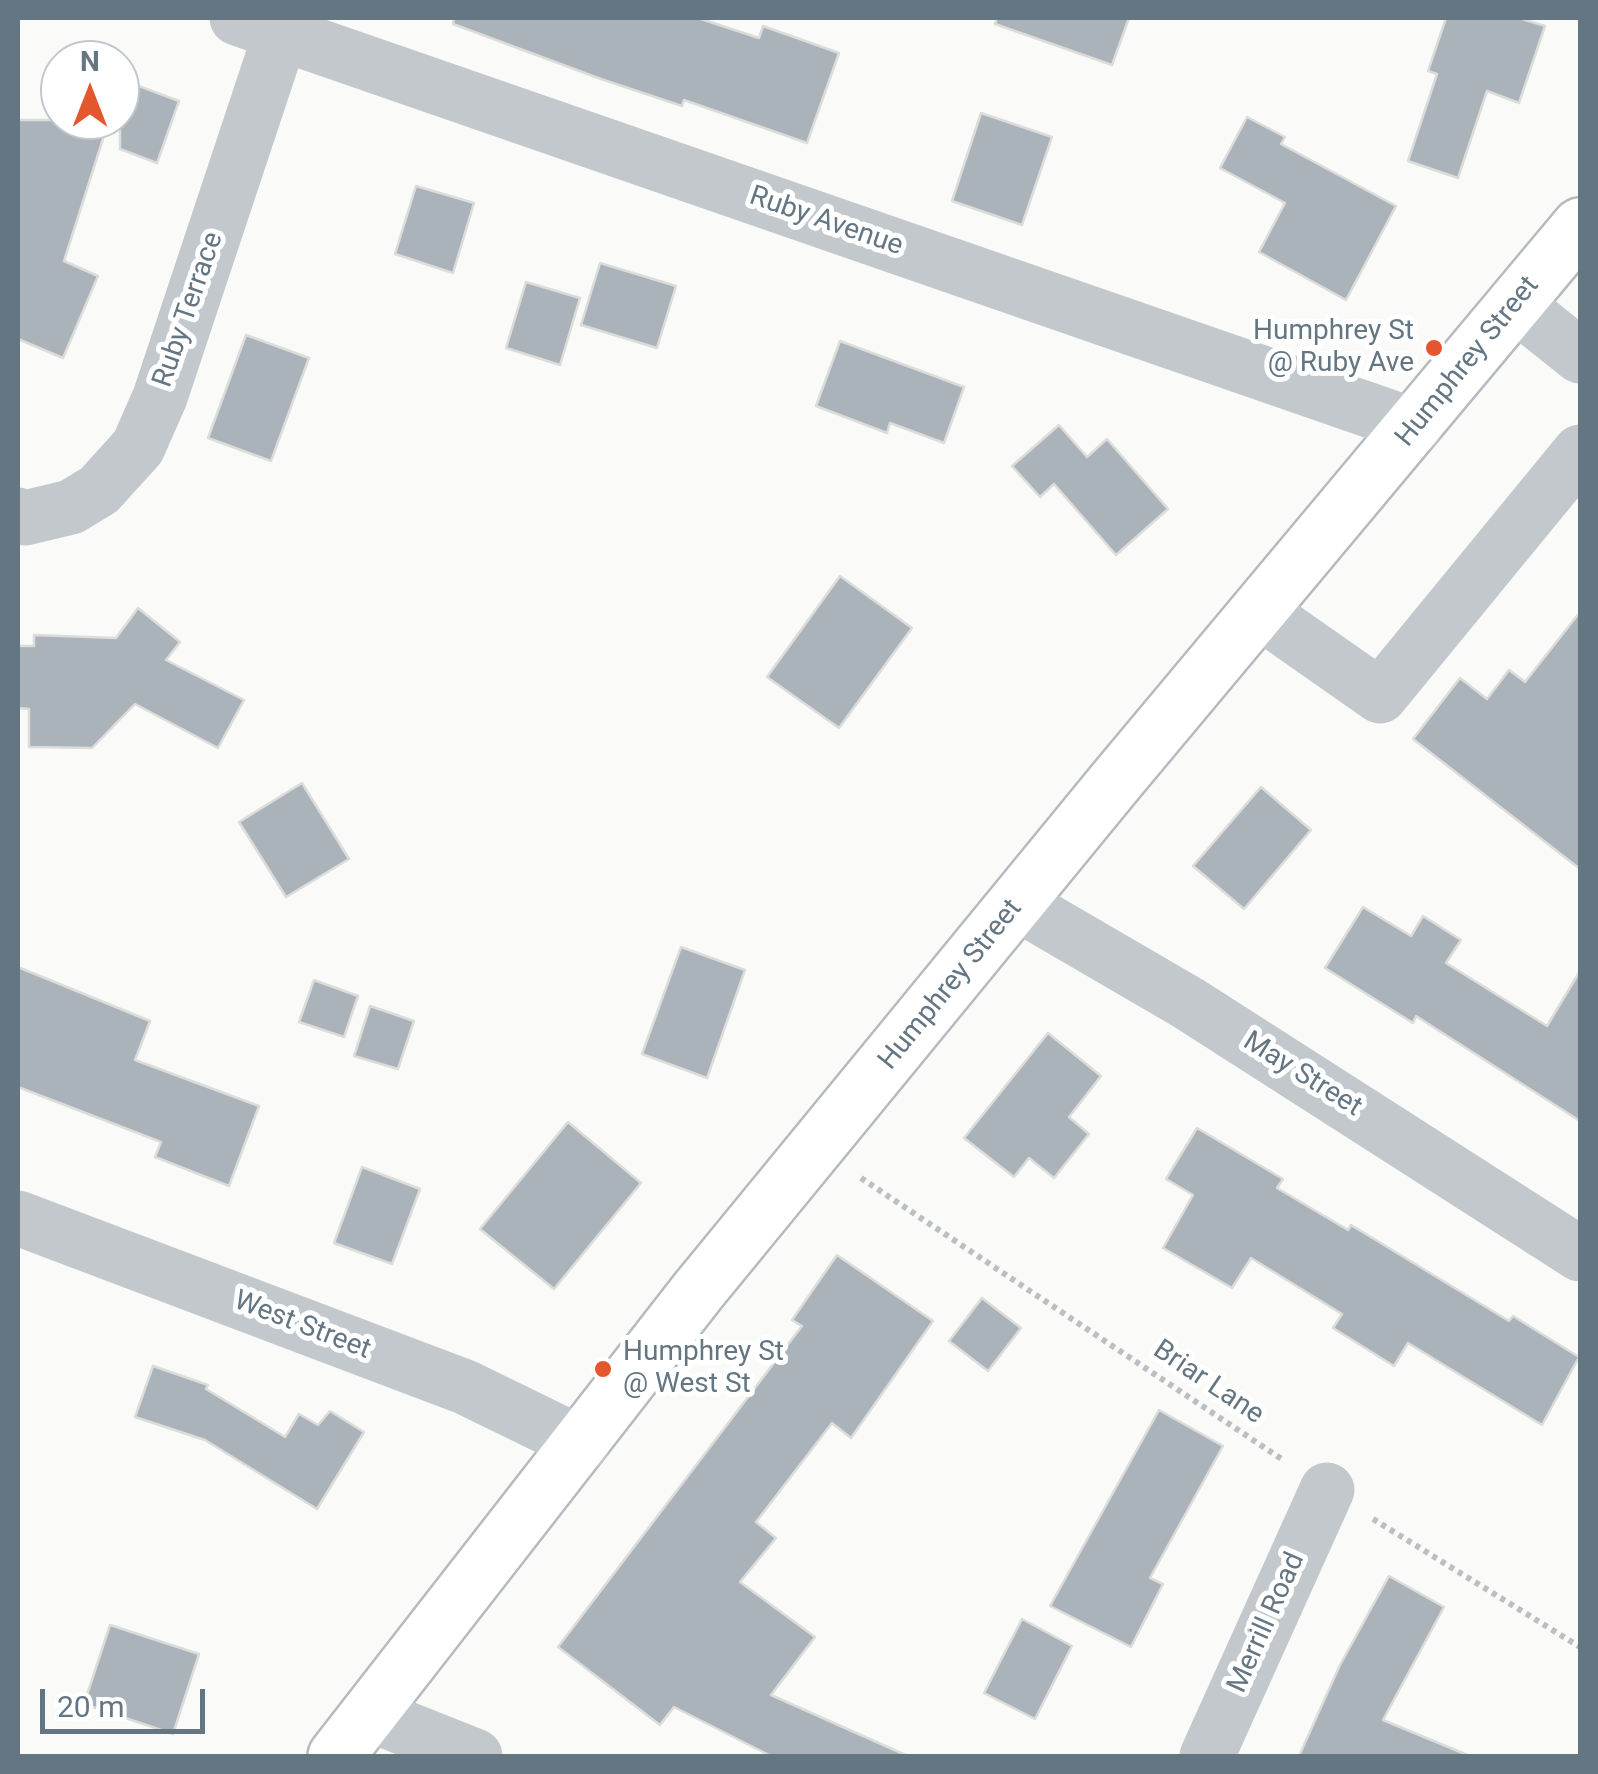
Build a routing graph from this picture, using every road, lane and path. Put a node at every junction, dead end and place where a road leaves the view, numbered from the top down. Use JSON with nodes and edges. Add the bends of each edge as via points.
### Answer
{"nodes":[{"id":1,"x":259,"y":25,"type":"edge"},
{"id":2,"x":1580,"y":226,"type":"edge"},
{"id":3,"x":1515,"y":304,"type":"junction"},
{"id":4,"x":1580,"y":356,"type":"edge"},
{"id":5,"x":1415,"y":426,"type":"junction"},
{"id":6,"x":1580,"y":452,"type":"edge"},
{"id":7,"x":18,"y":515,"type":"edge"},
{"id":8,"x":1260,"y":612,"type":"junction"},
{"id":9,"x":1018,"y":904,"type":"junction"},
{"id":10,"x":816,"y":1148,"type":"junction"},
{"id":11,"x":18,"y":1218,"type":"edge"},
{"id":12,"x":1580,"y":1254,"type":"edge"},
{"id":13,"x":582,"y":1444,"type":"junction"},
{"id":14,"x":1327,"y":1490,"type":"junction"},
{"id":15,"x":1580,"y":1647,"type":"edge"},
{"id":16,"x":369,"y":1714,"type":"junction"},
{"id":17,"x":336,"y":1756,"type":"edge"},
{"id":18,"x":475,"y":1756,"type":"edge"},
{"id":19,"x":1207,"y":1756,"type":"edge"}],
"edges":[{"from":1,"to":5,"type":"street","name":"Ruby Avenue"},
{"from":1,"to":7,"type":"street","name":"Ruby Terrace","via":[[172,363],[138,447],[99,490],[71,506]]},
{"from":2,"to":3,"type":"main road","name":"Humphrey Street"},
{"from":3,"to":4,"type":"street"},
{"from":3,"to":5,"type":"main road","name":"Humphrey Street"},
{"from":5,"to":8,"type":"main road","name":"Humphrey Street"},
{"from":6,"to":8,"type":"street","via":[[1380,696]]},
{"from":8,"to":9,"type":"main road","name":"Humphrey Street"},
{"from":9,"to":10,"type":"main road","name":"Humphrey Street"},
{"from":9,"to":12,"type":"street","name":"May Street","via":[[1188,1003]]},
{"from":10,"to":13,"type":"main road","name":"Humphrey Street"},
{"from":10,"to":14,"type":"path","name":"Briar Lane"},
{"from":11,"to":13,"type":"street","name":"West Street","via":[[465,1387]]},
{"from":13,"to":16,"type":"main road","name":"Humphrey Street"},
{"from":14,"to":15,"type":"path","name":"Briar Lane"},
{"from":14,"to":19,"type":"street","name":"Merrill Road"},
{"from":16,"to":17,"type":"main road","name":"Humphrey Street"},
{"from":16,"to":18,"type":"street"}]}
